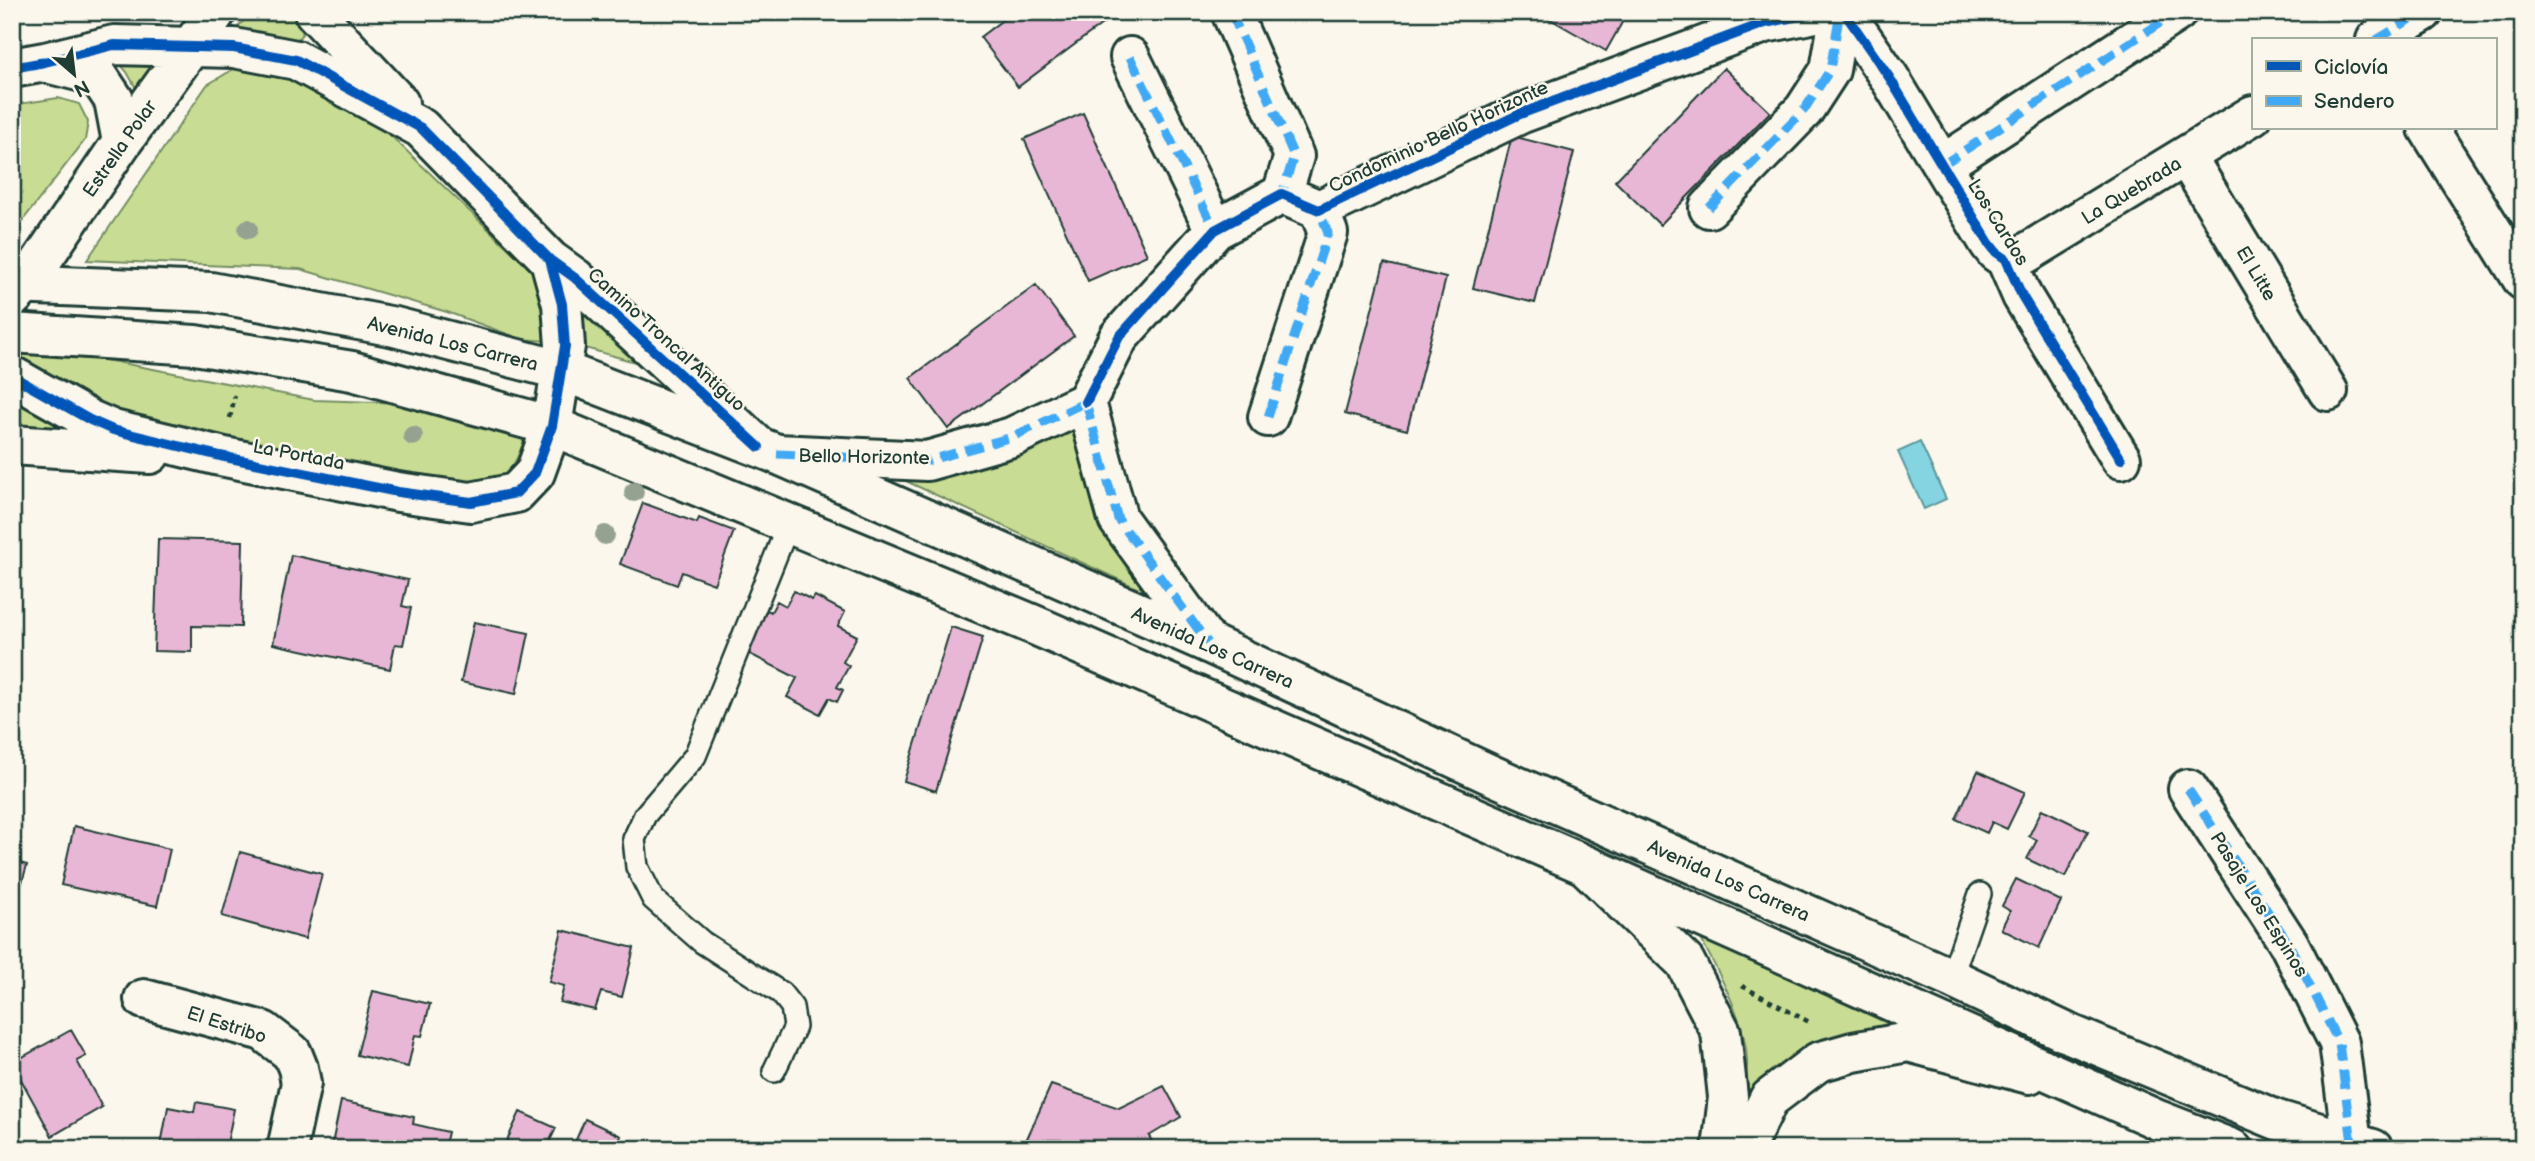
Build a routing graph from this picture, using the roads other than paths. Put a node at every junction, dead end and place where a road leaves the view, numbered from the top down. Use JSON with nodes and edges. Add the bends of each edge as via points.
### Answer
{"nodes":[{"id":1,"x":216,"y":12,"type":"edge"},
{"id":2,"x":314,"y":12,"type":"edge"},
{"id":3,"x":1231,"y":12,"type":"edge"},
{"id":4,"x":1820,"y":12,"type":"edge"},
{"id":5,"x":1842,"y":12,"type":"edge"},
{"id":6,"x":2177,"y":12,"type":"edge"},
{"id":7,"x":2423,"y":12,"type":"edge"},
{"id":8,"x":1764,"y":18,"type":"edge"},
{"id":9,"x":2379,"y":38,"type":"edge"},
{"id":10,"x":191,"y":48,"type":"junction"},
{"id":11,"x":1130,"y":57,"type":"dead end"},
{"id":12,"x":29,"y":65,"type":"edge"},
{"id":13,"x":2252,"y":116,"type":"edge"},
{"id":14,"x":421,"y":128,"type":"junction"},
{"id":15,"x":2429,"y":130,"type":"edge"},
{"id":16,"x":122,"y":142,"type":"junction"},
{"id":17,"x":2186,"y":156,"type":"junction"},
{"id":18,"x":1942,"y":164,"type":"junction"},
{"id":19,"x":1282,"y":194,"type":"junction"},
{"id":20,"x":1709,"y":208,"type":"dead end"},
{"id":21,"x":1319,"y":210,"type":"junction"},
{"id":22,"x":1215,"y":230,"type":"junction"},
{"id":23,"x":2006,"y":259,"type":"junction"},
{"id":24,"x":550,"y":260,"type":"junction"},
{"id":25,"x":2523,"y":280,"type":"edge"},
{"id":26,"x":17,"y":289,"type":"edge"},
{"id":27,"x":12,"y":333,"type":"edge"},
{"id":28,"x":560,"y":370,"type":"junction"},
{"id":29,"x":12,"y":376,"type":"edge"},
{"id":30,"x":2328,"y":391,"type":"dead end"},
{"id":31,"x":1086,"y":402,"type":"junction"},
{"id":32,"x":1268,"y":417,"type":"dead end"},
{"id":33,"x":552,"y":426,"type":"junction"},
{"id":34,"x":12,"y":445,"type":"edge"},
{"id":35,"x":768,"y":451,"type":"junction"},
{"id":36,"x":220,"y":456,"type":"junction"},
{"id":37,"x":2121,"y":459,"type":"dead end"},
{"id":38,"x":789,"y":523,"type":"junction"},
{"id":39,"x":1208,"y":643,"type":"junction"},
{"id":40,"x":2188,"y":789,"type":"dead end"},
{"id":41,"x":1585,"y":865,"type":"junction"},
{"id":42,"x":1980,"y":894,"type":"dead end"},
{"id":43,"x":1951,"y":978,"type":"junction"},
{"id":44,"x":144,"y":999,"type":"dead end"},
{"id":45,"x":774,"y":1071,"type":"dead end"},
{"id":46,"x":2096,"y":1092,"type":"junction"},
{"id":47,"x":2363,"y":1146,"type":"edge"},
{"id":48,"x":287,"y":1149,"type":"edge"},
{"id":49,"x":1722,"y":1149,"type":"edge"},
{"id":50,"x":1744,"y":1149,"type":"edge"},
{"id":51,"x":2232,"y":1149,"type":"edge"}],
"edges":[{"from":1,"to":10,"type":"street","name":"Estrella Polar"},
{"from":2,"to":14,"type":"street"},
{"from":3,"to":19,"type":"street","via":[[1294,156]]},
{"from":4,"to":8,"type":"street","name":"Condominio Bello Horizonte"},
{"from":5,"to":18,"type":"street","name":"Los Cardos","via":[[1889,77]]},
{"from":5,"to":20,"type":"street","via":[[1830,70],[1804,110]]},
{"from":6,"to":18,"type":"street"},
{"from":7,"to":9,"type":"street"},
{"from":8,"to":21,"type":"street","name":"Condominio Bello Horizonte","via":[[1520,114]]},
{"from":10,"to":12,"type":"street","name":"Camino Troncal Antiguo","via":[[114,45]]},
{"from":10,"to":14,"type":"street","name":"Camino Troncal Antiguo","via":[[234,48],[296,60]]},
{"from":10,"to":16,"type":"street","name":"Estrella Polar"},
{"from":11,"to":22,"type":"street"},
{"from":12,"to":16,"type":"street","via":[[98,76],[114,100]]},
{"from":13,"to":17,"type":"street","name":"La Quebrada"},
{"from":14,"to":24,"type":"street","name":"Camino Troncal Antiguo"},
{"from":15,"to":25,"type":"street"},
{"from":16,"to":26,"type":"street","name":"Estrella Polar"},
{"from":17,"to":23,"type":"street","name":"La Quebrada","via":[[2025,254]]},
{"from":17,"to":30,"type":"street","name":"El Litte"},
{"from":18,"to":23,"type":"street","name":"Los Cardos","via":[[1989,243]]},
{"from":19,"to":21,"type":"street","name":"Condominio Bello Horizonte"},
{"from":19,"to":22,"type":"street"},
{"from":21,"to":32,"type":"street","name":"Condominio Bello Horizonte","via":[[1328,233]]},
{"from":22,"to":31,"type":"street","via":[[1119,337]]},
{"from":23,"to":37,"type":"street","name":"Los Cardos","via":[[2022,296]]},
{"from":24,"to":28,"type":"street","name":"Camino Troncal Antiguo","via":[[562,304],[565,346]]},
{"from":24,"to":35,"type":"street","name":"Camino Troncal Antiguo"},
{"from":26,"to":28,"type":"street","name":"Avenida Los Carrera","via":[[211,292],[395,327]]},
{"from":27,"to":33,"type":"street","via":[[195,345],[352,371]]},
{"from":28,"to":33,"type":"street","name":"Camino Troncal Antiguo"},
{"from":28,"to":35,"type":"street","name":"Avenida Los Carrera"},
{"from":29,"to":36,"type":"street","name":"La Portada","via":[[113,429]]},
{"from":31,"to":35,"type":"street","name":"Bello Horizonte","via":[[1012,437],[928,461]]},
{"from":31,"to":39,"type":"street","via":[[1118,519]]},
{"from":33,"to":36,"type":"street","name":"La Portada","via":[[535,473],[516,493],[471,502]]},
{"from":33,"to":38,"type":"street"},
{"from":34,"to":36,"type":"street","name":"La Portada"},
{"from":35,"to":39,"type":"street","name":"Avenida Los Carrera"},
{"from":38,"to":41,"type":"street"},
{"from":38,"to":45,"type":"lane","via":[[695,756],[645,816],[634,839],[637,867],[653,899],[702,942],[781,993],[792,1007],[795,1027]]},
{"from":39,"to":43,"type":"street","name":"Avenida Los Carrera","via":[[1487,774]]},
{"from":40,"to":47,"type":"street","name":"Pasaje Los Espinos","via":[[2289,944],[2339,1043]]},
{"from":41,"to":46,"type":"street"},
{"from":41,"to":49,"type":"street","via":[[1685,962],[1721,1032],[1728,1097]]},
{"from":42,"to":43,"type":"lane"},
{"from":43,"to":47,"type":"street","name":"Avenida Los Carrera","via":[[2277,1120]]},
{"from":44,"to":48,"type":"street","name":"El Estribo","via":[[263,1031],[292,1054],[301,1083]]},
{"from":46,"to":50,"type":"street","via":[[1908,1042],[1818,1062],[1769,1100]]},
{"from":46,"to":51,"type":"street"}]}
